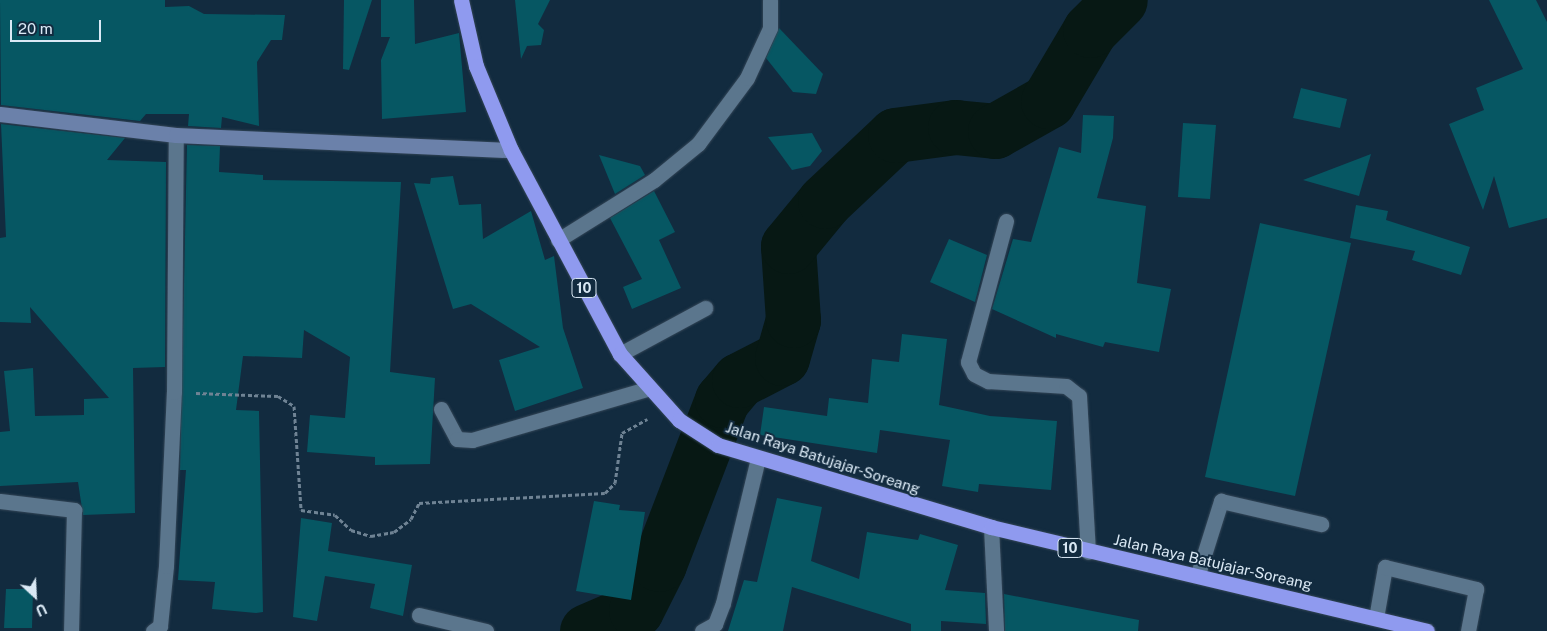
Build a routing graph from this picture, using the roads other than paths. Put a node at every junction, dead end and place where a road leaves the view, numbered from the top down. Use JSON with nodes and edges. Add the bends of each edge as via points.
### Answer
{"nodes":[{"id":1,"x":461,"y":0,"type":"edge"},
{"id":2,"x":770,"y":0,"type":"edge"},
{"id":3,"x":0,"y":114,"type":"edge"},
{"id":4,"x":176,"y":135,"type":"junction"},
{"id":5,"x":511,"y":150,"type":"junction"},
{"id":6,"x":1006,"y":221,"type":"dead end"},
{"id":7,"x":558,"y":240,"type":"junction"},
{"id":8,"x":705,"y":308,"type":"dead end"},
{"id":9,"x":620,"y":354,"type":"junction"},
{"id":10,"x":646,"y":389,"type":"junction"},
{"id":11,"x":441,"y":409,"type":"dead end"},
{"id":12,"x":758,"y":458,"type":"junction"},
{"id":13,"x":0,"y":501,"type":"edge"},
{"id":14,"x":1321,"y":524,"type":"dead end"},
{"id":15,"x":991,"y":527,"type":"junction"},
{"id":16,"x":1088,"y":552,"type":"junction"},
{"id":17,"x":1198,"y":574,"type":"junction"},
{"id":18,"x":419,"y":615,"type":"dead end"},
{"id":19,"x":1385,"y":623,"type":"edge"},
{"id":20,"x":711,"y":629,"type":"edge"},
{"id":21,"x":71,"y":631,"type":"edge"},
{"id":22,"x":153,"y":631,"type":"edge"},
{"id":23,"x":486,"y":631,"type":"edge"},
{"id":24,"x":996,"y":631,"type":"edge"},
{"id":25,"x":1427,"y":631,"type":"edge"},
{"id":26,"x":1468,"y":631,"type":"edge"}],
"edges":[{"from":1,"to":5,"type":"highway","name":"Jalan Raya Batujajar-Soreang","number":"10","via":[[476,66]]},
{"from":2,"to":7,"type":"street","via":[[770,28],[747,78],[698,144],[654,180]]},
{"from":3,"to":4,"type":"street"},
{"from":4,"to":5,"type":"street"},
{"from":4,"to":22,"type":"street","via":[[174,392],[166,566],[160,626]]},
{"from":5,"to":7,"type":"highway","name":"Jalan Raya Batujajar-Soreang","number":"10"},
{"from":6,"to":16,"type":"street","via":[[968,362],[974,374],[988,381],[1066,386],[1079,396]]},
{"from":7,"to":9,"type":"highway","name":"Jalan Raya Batujajar-Soreang","number":"10"},
{"from":8,"to":9,"type":"street"},
{"from":9,"to":10,"type":"highway","name":"Jalan Raya Batujajar-Soreang","number":"10"},
{"from":10,"to":11,"type":"street","via":[[472,440],[457,439]]},
{"from":10,"to":12,"type":"highway","name":"Jalan Raya Batujajar-Soreang","number":"10","via":[[669,412],[718,444]]},
{"from":12,"to":15,"type":"highway","name":"Jalan Raya Batujajar-Soreang","number":"10"},
{"from":12,"to":20,"type":"street"},
{"from":13,"to":21,"type":"street","via":[[74,510]]},
{"from":14,"to":17,"type":"street","via":[[1221,501]]},
{"from":15,"to":16,"type":"highway","name":"Jalan Raya Batujajar-Soreang","number":"10"},
{"from":15,"to":24,"type":"street"},
{"from":16,"to":17,"type":"highway","name":"Jalan Raya Batujajar-Soreang","number":"10"},
{"from":17,"to":19,"type":"highway","name":"Jalan Raya Batujajar-Soreang","number":"10"},
{"from":18,"to":23,"type":"street"},
{"from":19,"to":25,"type":"highway","name":"Jalan Raya Batujajar-Soreang","number":"10"},
{"from":19,"to":26,"type":"street","via":[[1385,566],[1476,589]]}]}
